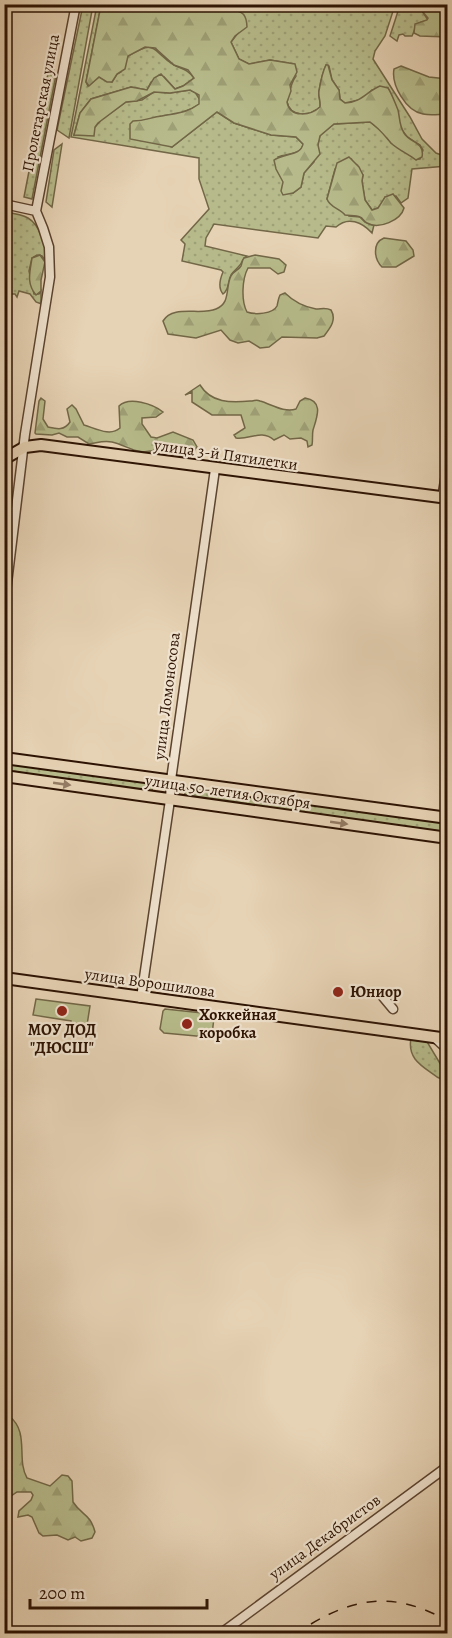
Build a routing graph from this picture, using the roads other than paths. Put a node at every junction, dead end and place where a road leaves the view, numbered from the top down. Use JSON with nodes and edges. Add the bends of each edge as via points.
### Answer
{"nodes":[{"id":1,"x":76,"y":4,"type":"edge"},
{"id":2,"x":4,"y":204,"type":"edge"},
{"id":3,"x":36,"y":211,"type":"junction"},
{"id":4,"x":25,"y":447,"type":"junction"},
{"id":5,"x":4,"y":459,"type":"edge"},
{"id":6,"x":447,"y":463,"type":"edge"},
{"id":7,"x":215,"y":468,"type":"junction"},
{"id":8,"x":445,"y":498,"type":"edge"},
{"id":9,"x":4,"y":608,"type":"edge"},
{"id":10,"x":4,"y":758,"type":"edge"},
{"id":11,"x":4,"y":776,"type":"edge"},
{"id":12,"x":171,"y":780,"type":"junction"},
{"id":13,"x":170,"y":800,"type":"junction"},
{"id":14,"x":447,"y":818,"type":"edge"},
{"id":15,"x":447,"y":838,"type":"edge"},
{"id":16,"x":4,"y":978,"type":"edge"},
{"id":17,"x":382,"y":997,"type":"dead end"},
{"id":18,"x":141,"y":998,"type":"junction"},
{"id":19,"x":393,"y":1010,"type":"dead end"},
{"id":20,"x":434,"y":1037,"type":"junction"},
{"id":21,"x":447,"y":1039,"type":"edge"},
{"id":22,"x":447,"y":1044,"type":"edge"},
{"id":23,"x":447,"y":1050,"type":"edge"},
{"id":24,"x":447,"y":1466,"type":"edge"},
{"id":25,"x":220,"y":1634,"type":"edge"}],
"edges":[{"from":1,"to":3,"type":"street","name":"Пролетарская улица"},
{"from":2,"to":3,"type":"street"},
{"from":3,"to":4,"type":"street","via":[[44,228],[50,277]]},
{"from":4,"to":5,"type":"main road","name":"улица 3-й Пятилетки"},
{"from":4,"to":7,"type":"main road","name":"улица 3-й Пятилетки","via":[[40,445]]},
{"from":4,"to":9,"type":"street"},
{"from":6,"to":8,"type":"street"},
{"from":7,"to":8,"type":"main road","name":"улица 3-й Пятилетки"},
{"from":7,"to":12,"type":"street","name":"улица Ломоносова"},
{"from":10,"to":12,"type":"main road","name":"улица 50-летия Октября"},
{"from":11,"to":13,"type":"main road","name":"улица 50-летия Октября","one_way":true},
{"from":12,"to":13,"type":"street","name":"улица Ломоносова"},
{"from":12,"to":14,"type":"main road","name":"улица 50-летия Октября"},
{"from":13,"to":15,"type":"main road","name":"улица 50-летия Октября","one_way":true},
{"from":13,"to":18,"type":"street","name":"улица Ломоносова"},
{"from":16,"to":18,"type":"main road","name":"улица Ворошилова"},
{"from":17,"to":19,"type":"street"},
{"from":18,"to":20,"type":"main road","name":"улица Ворошилова"},
{"from":20,"to":21,"type":"main road","name":"улица Ворошилова"},
{"from":20,"to":23,"type":"street"},
{"from":22,"to":23,"type":"street"},
{"from":24,"to":25,"type":"street","name":"улица Декабристов"}]}
